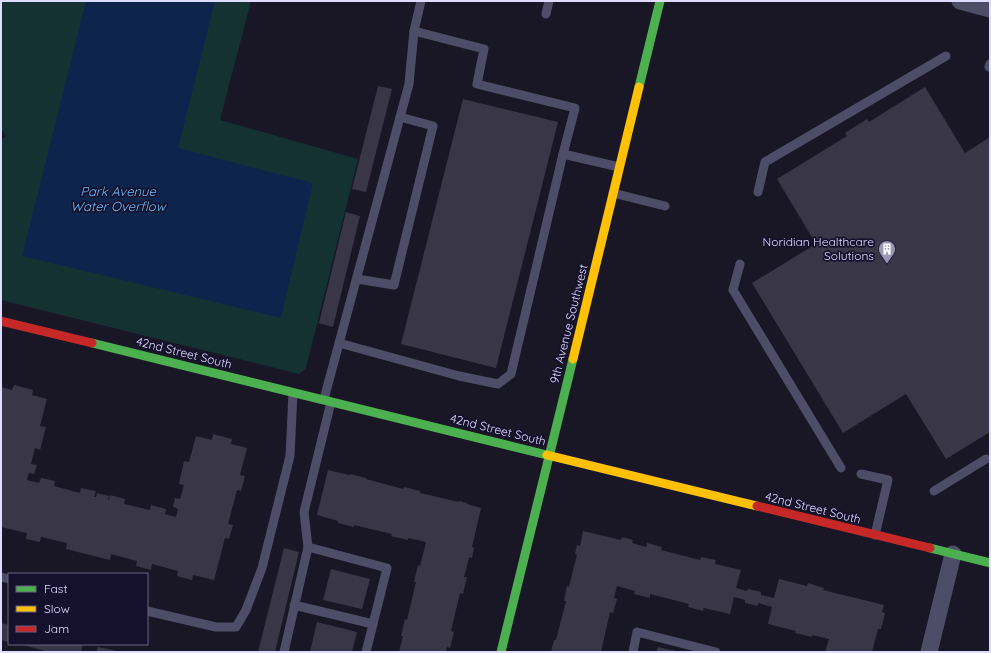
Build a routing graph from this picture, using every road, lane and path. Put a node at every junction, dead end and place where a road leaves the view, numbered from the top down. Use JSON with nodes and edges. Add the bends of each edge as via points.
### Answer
{"nodes":[{"id":1,"x":421,"y":1,"type":"edge"},
{"id":2,"x":549,"y":1,"type":"edge"},
{"id":3,"x":660,"y":1,"type":"edge"},
{"id":4,"x":960,"y":1,"type":"edge"},
{"id":5,"x":990,"y":8,"type":"edge"},
{"id":6,"x":546,"y":14,"type":"dead end"},
{"id":7,"x":414,"y":31,"type":"junction"},
{"id":8,"x":946,"y":56,"type":"dead end"},
{"id":9,"x":400,"y":117,"type":"junction"},
{"id":10,"x":563,"y":154,"type":"junction"},
{"id":11,"x":620,"y":167,"type":"junction"},
{"id":12,"x":758,"y":192,"type":"dead end"},
{"id":13,"x":613,"y":194,"type":"junction"},
{"id":14,"x":665,"y":206,"type":"dead end"},
{"id":15,"x":740,"y":264,"type":"dead end"},
{"id":16,"x":357,"y":279,"type":"junction"},
{"id":17,"x":1,"y":321,"type":"edge"},
{"id":18,"x":339,"y":343,"type":"junction"},
{"id":19,"x":293,"y":392,"type":"junction"},
{"id":20,"x":328,"y":400,"type":"junction"},
{"id":21,"x":550,"y":455,"type":"junction"},
{"id":22,"x":986,"y":459,"type":"dead end"},
{"id":23,"x":841,"y":468,"type":"dead end"},
{"id":24,"x":861,"y":474,"type":"dead end"},
{"id":25,"x":934,"y":491,"type":"dead end"},
{"id":26,"x":875,"y":535,"type":"junction"},
{"id":27,"x":308,"y":547,"type":"junction"},
{"id":28,"x":953,"y":554,"type":"junction"},
{"id":29,"x":990,"y":563,"type":"edge"},
{"id":30,"x":294,"y":605,"type":"junction"},
{"id":31,"x":148,"y":611,"type":"edge"},
{"id":32,"x":373,"y":624,"type":"junction"},
{"id":33,"x":284,"y":652,"type":"edge"},
{"id":34,"x":366,"y":652,"type":"edge"},
{"id":35,"x":501,"y":652,"type":"edge"},
{"id":36,"x":632,"y":652,"type":"edge"},
{"id":37,"x":716,"y":652,"type":"edge"},
{"id":38,"x":929,"y":652,"type":"edge"}],
"edges":[{"from":1,"to":7,"type":"lane"},
{"from":2,"to":6,"type":"lane"},
{"from":3,"to":11,"type":"main road","name":"9th Avenue Southwest"},
{"from":4,"to":5,"type":"street"},
{"from":7,"to":9,"type":"lane","via":[[409,84]]},
{"from":7,"to":10,"type":"lane","via":[[484,49],[477,84],[575,108]]},
{"from":8,"to":12,"type":"lane","via":[[765,162]]},
{"from":9,"to":16,"type":"lane"},
{"from":9,"to":16,"type":"lane","via":[[433,126],[394,285]]},
{"from":10,"to":11,"type":"lane"},
{"from":10,"to":18,"type":"lane","via":[[511,374],[498,384]]},
{"from":11,"to":13,"type":"main road","name":"9th Avenue Southwest"},
{"from":13,"to":14,"type":"lane"},
{"from":13,"to":21,"type":"main road","name":"9th Avenue Southwest"},
{"from":15,"to":23,"type":"lane","via":[[734,290]]},
{"from":16,"to":18,"type":"lane"},
{"from":17,"to":19,"type":"main road","name":"42nd Street South"},
{"from":18,"to":20,"type":"lane"},
{"from":19,"to":20,"type":"main road","name":"42nd Street South"},
{"from":19,"to":31,"type":"lane","via":[[290,456],[262,568],[246,610],[236,627],[216,628]]},
{"from":20,"to":21,"type":"main road","name":"42nd Street South"},
{"from":20,"to":27,"type":"lane","via":[[304,512]]},
{"from":21,"to":26,"type":"main road","name":"42nd Street South"},
{"from":21,"to":35,"type":"main road","name":"9th Avenue Southwest"},
{"from":22,"to":25,"type":"lane"},
{"from":24,"to":26,"type":"lane","via":[[888,480]]},
{"from":26,"to":28,"type":"main road","name":"42nd Street South"},
{"from":27,"to":30,"type":"lane"},
{"from":27,"to":32,"type":"lane","via":[[387,568]]},
{"from":28,"to":29,"type":"main road","name":"42nd Street South"},
{"from":28,"to":38,"type":"street"},
{"from":30,"to":32,"type":"lane"},
{"from":30,"to":33,"type":"lane"},
{"from":32,"to":34,"type":"lane"},
{"from":36,"to":37,"type":"lane","via":[[638,632]]}]}
